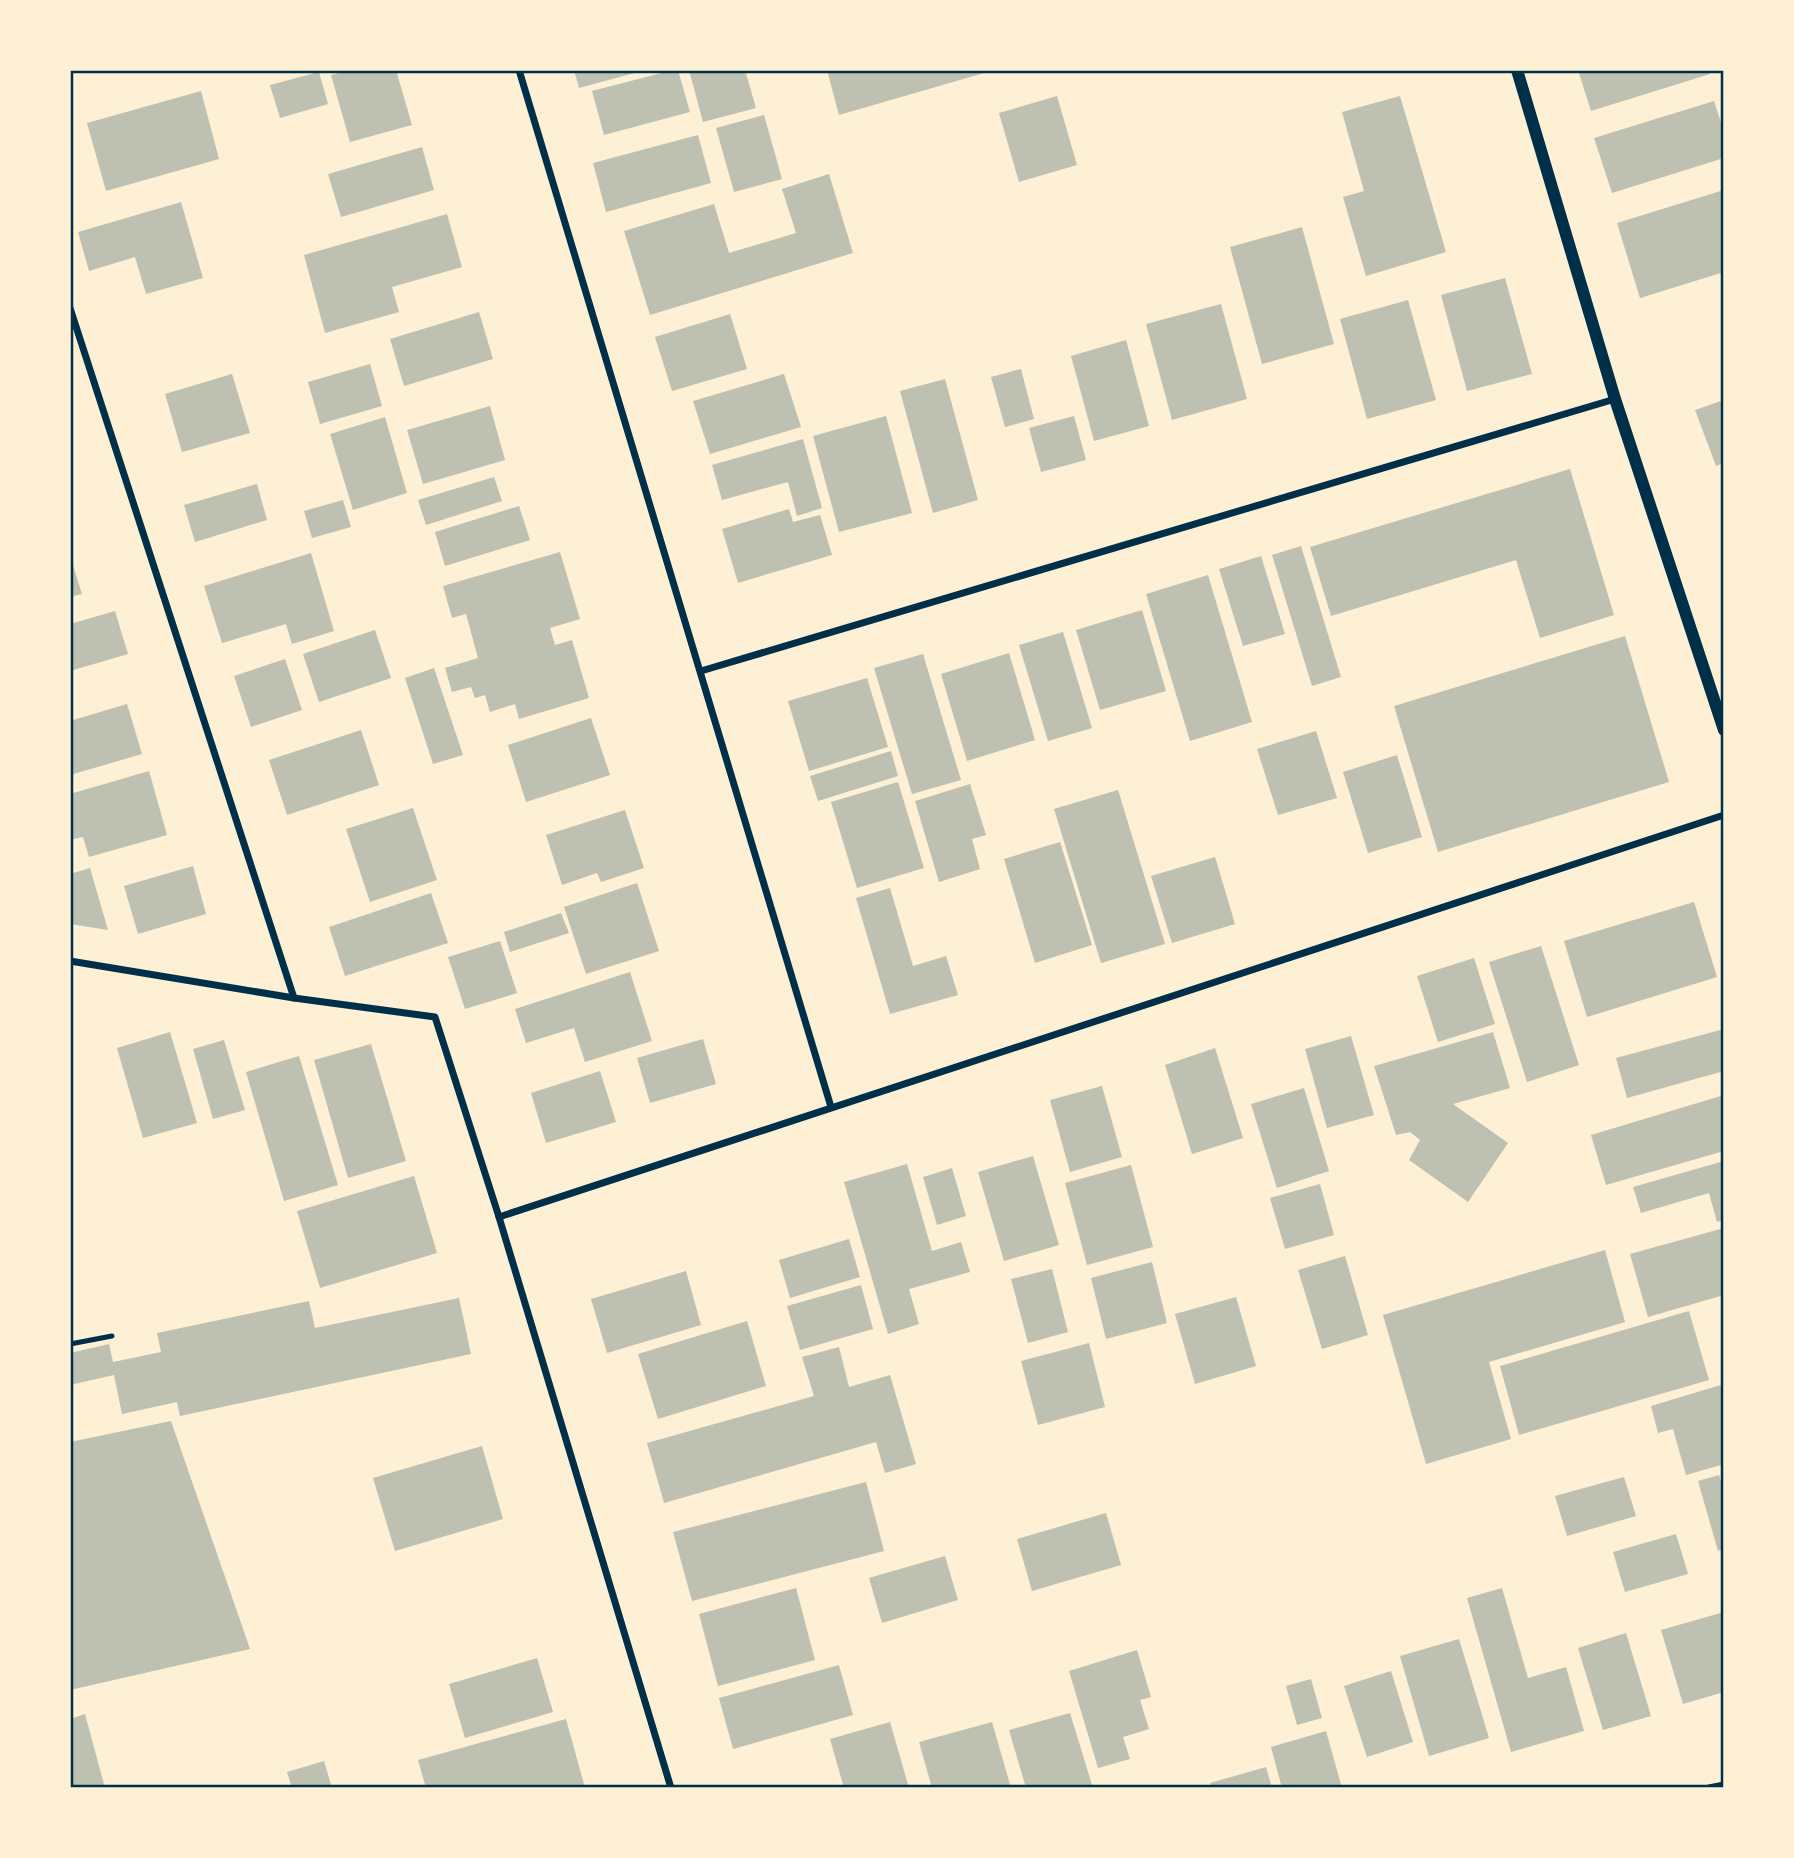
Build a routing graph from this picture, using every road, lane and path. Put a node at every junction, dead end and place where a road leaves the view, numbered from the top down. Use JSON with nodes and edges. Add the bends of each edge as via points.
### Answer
{"nodes":[{"id":1,"x":519,"y":70,"type":"edge"},
{"id":2,"x":1517,"y":70,"type":"edge"},
{"id":3,"x":70,"y":308,"type":"edge"},
{"id":4,"x":1615,"y":399,"type":"junction"},
{"id":5,"x":701,"y":671,"type":"junction"},
{"id":6,"x":1724,"y":730,"type":"edge"},
{"id":7,"x":1724,"y":815,"type":"edge"},
{"id":8,"x":70,"y":961,"type":"edge"},
{"id":9,"x":295,"y":998,"type":"junction"},
{"id":10,"x":831,"y":1107,"type":"junction"},
{"id":11,"x":499,"y":1217,"type":"junction"},
{"id":12,"x":112,"y":1336,"type":"dead end"},
{"id":13,"x":70,"y":1344,"type":"edge"},
{"id":14,"x":1724,"y":1785,"type":"edge"},
{"id":15,"x":671,"y":1788,"type":"edge"},
{"id":16,"x":1709,"y":1788,"type":"edge"}],
"edges":[{"from":1,"to":5,"type":"street"},
{"from":2,"to":4,"type":"street"},
{"from":3,"to":9,"type":"street"},
{"from":4,"to":5,"type":"street"},
{"from":4,"to":6,"type":"street"},
{"from":5,"to":10,"type":"street"},
{"from":7,"to":10,"type":"street"},
{"from":8,"to":9,"type":"street"},
{"from":9,"to":11,"type":"street","via":[[435,1017]]},
{"from":10,"to":11,"type":"street"},
{"from":11,"to":15,"type":"street"},
{"from":12,"to":13,"type":"lane"},
{"from":14,"to":16,"type":"street"}]}
